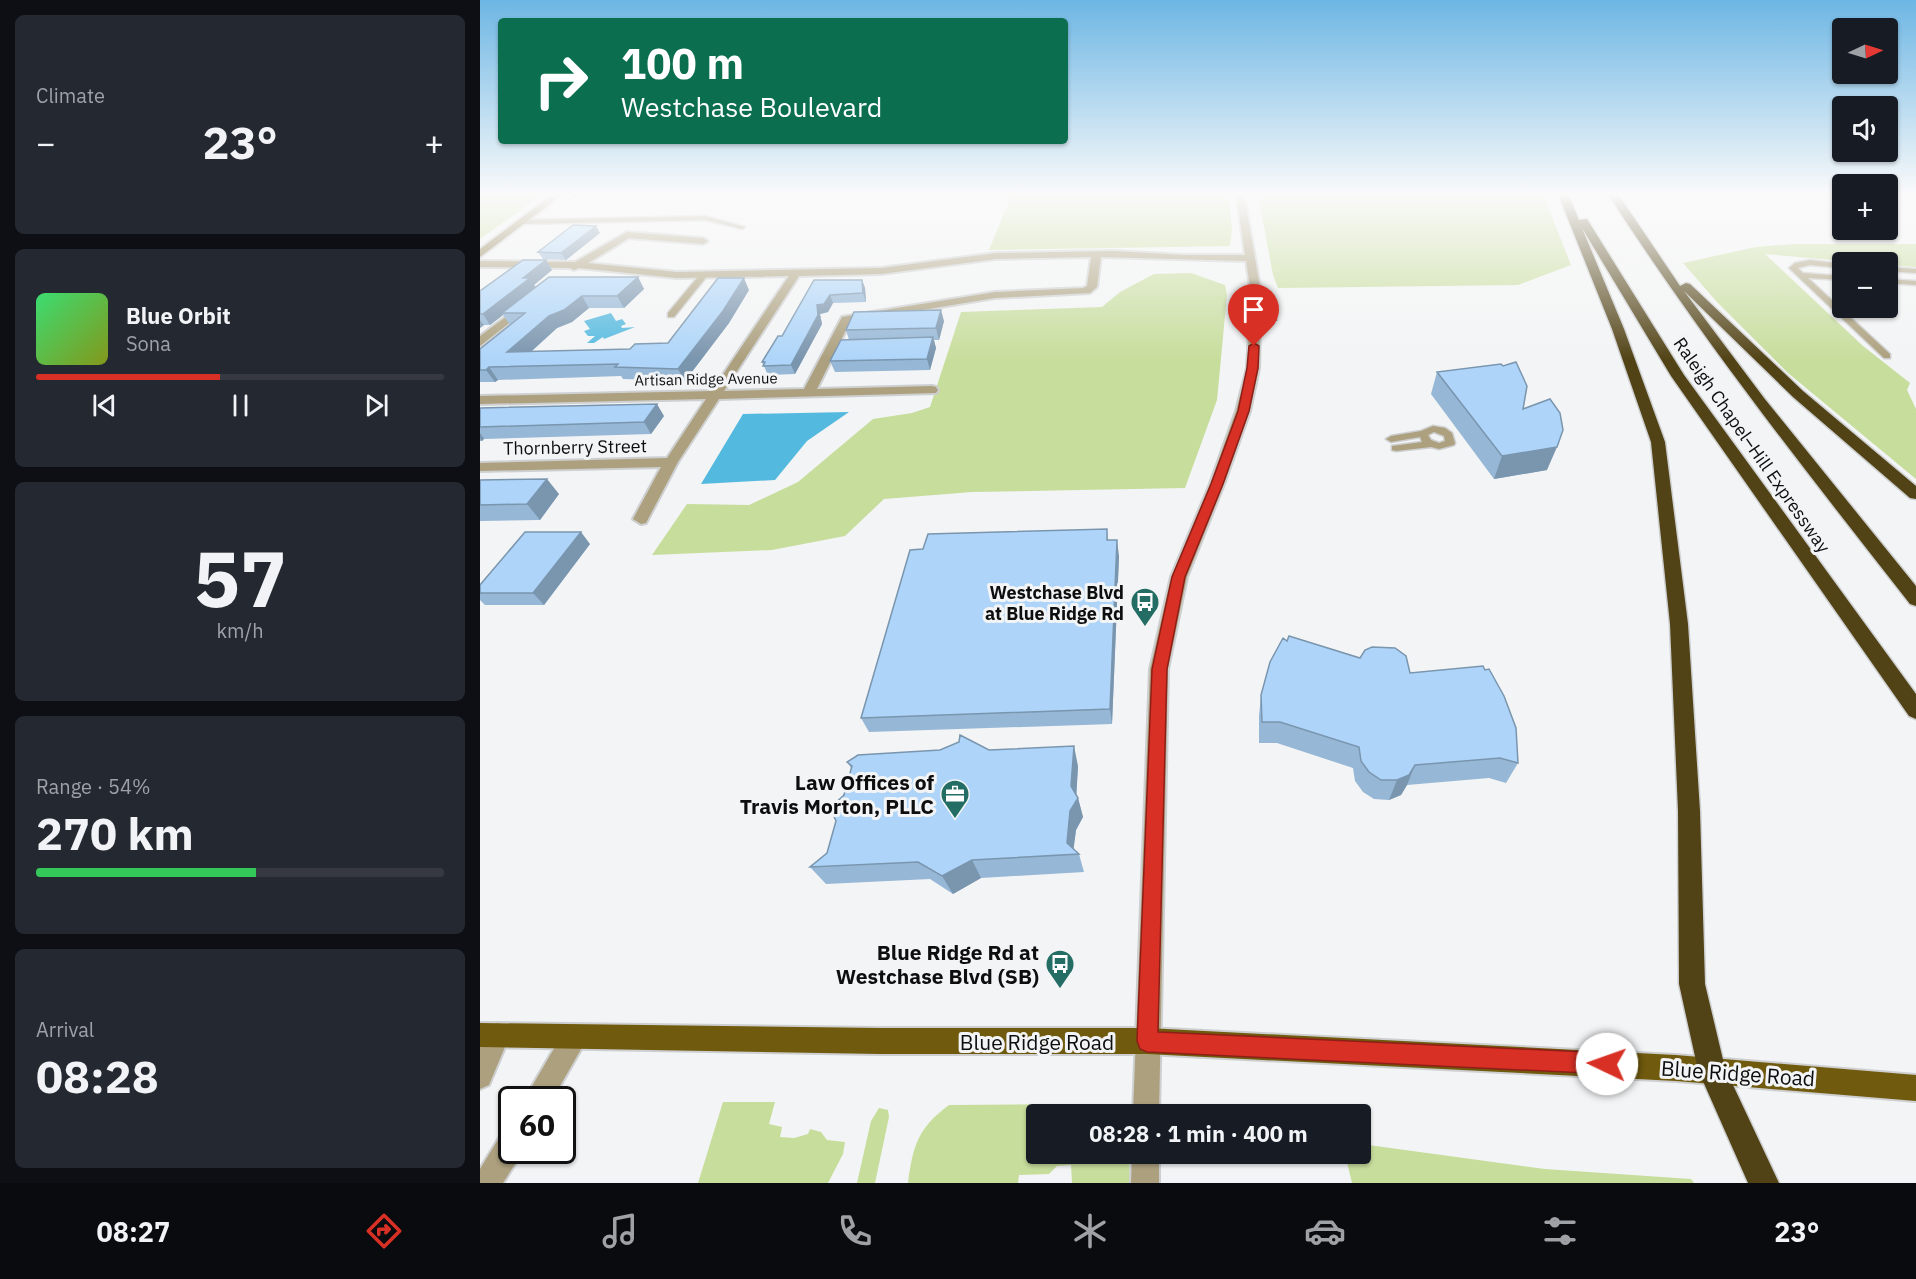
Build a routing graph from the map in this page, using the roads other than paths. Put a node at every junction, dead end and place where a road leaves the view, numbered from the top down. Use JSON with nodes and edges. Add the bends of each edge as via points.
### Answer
{"nodes":[{"id":1,"x":604,"y":249,"type":"edge"},
{"id":2,"x":1249,"y":249,"type":"edge"},
{"id":3,"x":1587,"y":249,"type":"edge"},
{"id":4,"x":1599,"y":249,"type":"edge"},
{"id":5,"x":1648,"y":249,"type":"edge"},
{"id":6,"x":1650,"y":249,"type":"edge"},
{"id":7,"x":1096,"y":254,"type":"junction"},
{"id":8,"x":1250,"y":258,"type":"junction"},
{"id":9,"x":480,"y":264,"type":"edge"},
{"id":10,"x":577,"y":266,"type":"junction"},
{"id":11,"x":1832,"y":266,"type":"edge"},
{"id":12,"x":1898,"y":270,"type":"edge"},
{"id":13,"x":1916,"y":271,"type":"edge"},
{"id":14,"x":796,"y":273,"type":"junction"},
{"id":15,"x":704,"y":275,"type":"junction"},
{"id":16,"x":1799,"y":275,"type":"junction"},
{"id":17,"x":561,"y":276,"type":"edge"},
{"id":18,"x":1832,"y":277,"type":"edge"},
{"id":19,"x":1898,"y":282,"type":"edge"},
{"id":20,"x":1916,"y":284,"type":"edge"},
{"id":21,"x":529,"y":302,"type":"edge"},
{"id":22,"x":671,"y":315,"type":"dead end"},
{"id":23,"x":480,"y":342,"type":"edge"},
{"id":24,"x":1887,"y":356,"type":"dead end"},
{"id":25,"x":932,"y":390,"type":"dead end"},
{"id":26,"x":809,"y":392,"type":"junction"},
{"id":27,"x":717,"y":395,"type":"junction"},
{"id":28,"x":480,"y":400,"type":"edge"},
{"id":29,"x":1424,"y":434,"type":"junction"},
{"id":30,"x":1429,"y":444,"type":"junction"},
{"id":31,"x":671,"y":462,"type":"junction"},
{"id":32,"x":480,"y":467,"type":"edge"},
{"id":33,"x":1916,"y":494,"type":"edge"},
{"id":34,"x":641,"y":519,"type":"dead end"},
{"id":35,"x":1916,"y":599,"type":"edge"},
{"id":36,"x":1916,"y":711,"type":"edge"},
{"id":37,"x":489,"y":1035,"type":"edge"},
{"id":38,"x":575,"y":1037,"type":"junction"},
{"id":39,"x":1147,"y":1041,"type":"junction"},
{"id":40,"x":1712,"y":1070,"type":"junction"},
{"id":41,"x":480,"y":1076,"type":"edge"},
{"id":42,"x":545,"y":1086,"type":"edge"},
{"id":43,"x":1916,"y":1088,"type":"edge"},
{"id":44,"x":1146,"y":1104,"type":"edge"},
{"id":45,"x":499,"y":1164,"type":"edge"},
{"id":46,"x":1146,"y":1164,"type":"edge"},
{"id":47,"x":487,"y":1183,"type":"edge"},
{"id":48,"x":1145,"y":1183,"type":"edge"},
{"id":49,"x":1764,"y":1183,"type":"edge"}],
"edges":[{"from":1,"to":10,"type":"street"},
{"from":2,"to":8,"type":"street"},
{"from":3,"to":40,"type":"highway","via":[[1658,442],[1679,624],[1689,811],[1692,984]]},
{"from":4,"to":36,"type":"highway","name":"Raleigh Chapel–Hill Expressway","via":[[1678,376]]},
{"from":5,"to":35,"type":"highway","name":"Raleigh Chapel–Hill Expressway","via":[[1748,388]]},
{"from":6,"to":33,"type":"highway","via":[[1750,352]]},
{"from":7,"to":8,"type":"street"},
{"from":7,"to":14,"type":"street","via":[[985,257],[881,271]]},
{"from":7,"to":26,"type":"street","via":[[1091,289],[995,295],[850,317]]},
{"from":8,"to":39,"type":"street","via":[[1256,325],[1246,400],[1179,577],[1159,669]]},
{"from":9,"to":10,"type":"street"},
{"from":10,"to":15,"type":"street"},
{"from":10,"to":17,"type":"street"},
{"from":11,"to":16,"type":"lane","via":[[1800,264],[1793,268]]},
{"from":12,"to":13,"type":"lane"},
{"from":14,"to":15,"type":"street"},
{"from":14,"to":27,"type":"street"},
{"from":15,"to":22,"type":"lane"},
{"from":16,"to":18,"type":"lane"},
{"from":16,"to":24,"type":"lane"},
{"from":19,"to":20,"type":"lane"},
{"from":21,"to":23,"type":"street"},
{"from":25,"to":26,"type":"street","name":"Artisan Ridge Avenue"},
{"from":26,"to":27,"type":"street","name":"Artisan Ridge Avenue"},
{"from":27,"to":28,"type":"street","name":"Artisan Ridge Avenue"},
{"from":27,"to":31,"type":"street"},
{"from":29,"to":30,"type":"lane"},
{"from":29,"to":30,"type":"lane","via":[[1437,429],[1451,437],[1444,446]]},
{"from":29,"to":30,"type":"lane","via":[[1394,444]]},
{"from":31,"to":32,"type":"street","name":"Thornberry Street"},
{"from":31,"to":34,"type":"street"},
{"from":37,"to":38,"type":"main road","name":"Blue Ridge Road"},
{"from":37,"to":41,"type":"street"},
{"from":38,"to":39,"type":"main road","name":"Blue Ridge Road"},
{"from":38,"to":42,"type":"street"},
{"from":39,"to":40,"type":"main road","name":"Blue Ridge Road"},
{"from":39,"to":44,"type":"street"},
{"from":40,"to":43,"type":"main road","name":"Blue Ridge Road"},
{"from":40,"to":49,"type":"highway"},
{"from":45,"to":47,"type":"street"},
{"from":46,"to":48,"type":"street"}]}
